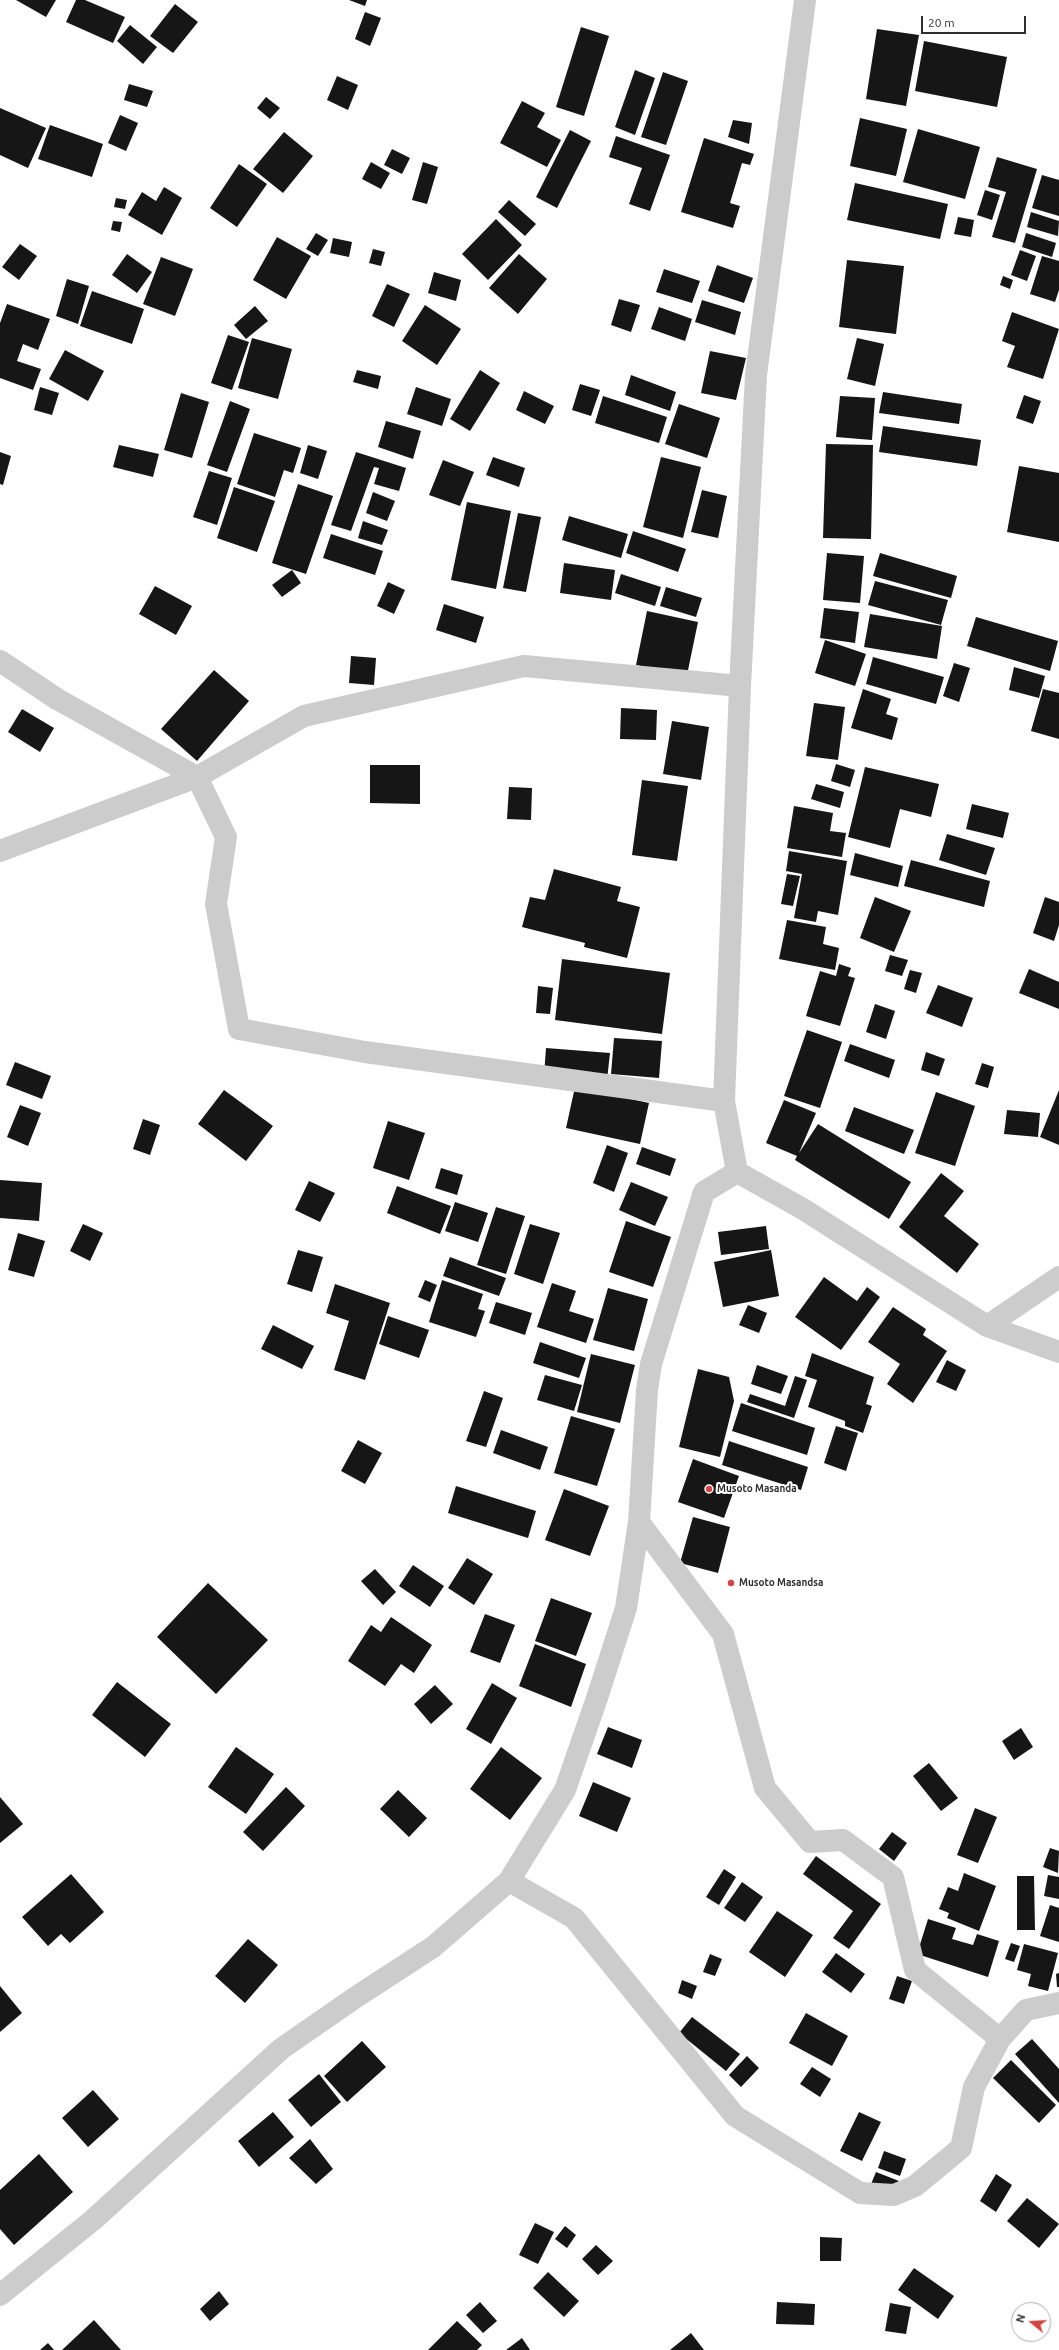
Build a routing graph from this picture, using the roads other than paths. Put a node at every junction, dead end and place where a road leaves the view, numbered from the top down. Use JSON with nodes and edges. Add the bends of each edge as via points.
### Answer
{"nodes":[{"id":1,"x":805,"y":0,"type":"edge"},
{"id":2,"x":0,"y":662,"type":"edge"},
{"id":3,"x":740,"y":686,"type":"junction"},
{"id":4,"x":197,"y":777,"type":"junction"},
{"id":5,"x":0,"y":851,"type":"edge"},
{"id":6,"x":724,"y":1101,"type":"junction"},
{"id":7,"x":737,"y":1172,"type":"junction"},
{"id":8,"x":1059,"y":1277,"type":"edge"},
{"id":9,"x":987,"y":1326,"type":"junction"},
{"id":10,"x":1059,"y":1352,"type":"edge"},
{"id":11,"x":639,"y":1522,"type":"junction"},
{"id":12,"x":509,"y":1881,"type":"junction"},
{"id":13,"x":1059,"y":2003,"type":"edge"},
{"id":14,"x":1000,"y":2039,"type":"junction"},
{"id":15,"x":0,"y":2295,"type":"edge"}],
"edges":[{"from":1,"to":3,"type":"street","via":[[756,375]]},
{"from":2,"to":4,"type":"street","via":[[57,699]]},
{"from":3,"to":4,"type":"street","via":[[524,666],[304,716]]},
{"from":3,"to":6,"type":"street"},
{"from":4,"to":5,"type":"street"},
{"from":4,"to":6,"type":"street","via":[[226,837],[216,904],[239,1029],[364,1052]]},
{"from":6,"to":7,"type":"street"},
{"from":7,"to":9,"type":"street","via":[[804,1209]]},
{"from":7,"to":11,"type":"street","via":[[704,1192],[651,1364],[647,1390]]},
{"from":8,"to":9,"type":"street"},
{"from":9,"to":10,"type":"street"},
{"from":11,"to":12,"type":"street","via":[[626,1608],[565,1790]]},
{"from":11,"to":14,"type":"street","via":[[723,1634],[765,1788],[810,1842],[843,1840],[893,1877],[915,1970]]},
{"from":12,"to":14,"type":"street","via":[[574,1918],[735,2116],[860,2193],[894,2195],[915,2186],[961,2148],[974,2087]]},
{"from":12,"to":15,"type":"street","via":[[433,1947],[281,2050],[99,2214]]},
{"from":13,"to":14,"type":"street","via":[[1026,2010]]}]}
